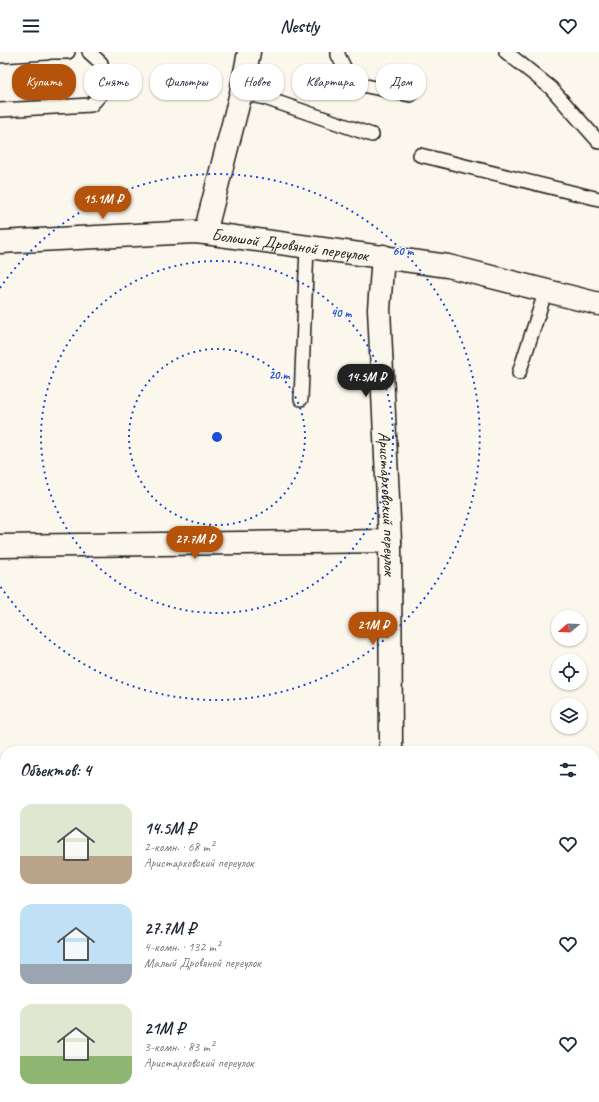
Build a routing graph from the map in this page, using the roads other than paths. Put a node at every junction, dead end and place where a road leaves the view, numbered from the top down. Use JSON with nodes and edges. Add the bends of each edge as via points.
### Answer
{"nodes":[{"id":1,"x":68,"y":52,"type":"edge"},
{"id":2,"x":89,"y":52,"type":"edge"},
{"id":3,"x":248,"y":52,"type":"edge"},
{"id":4,"x":338,"y":52,"type":"edge"},
{"id":5,"x":506,"y":52,"type":"edge"},
{"id":6,"x":47,"y":53,"type":"edge"},
{"id":7,"x":0,"y":56,"type":"edge"},
{"id":8,"x":246,"y":64,"type":"edge"},
{"id":9,"x":376,"y":88,"type":"edge"},
{"id":10,"x":239,"y":100,"type":"edge"},
{"id":11,"x":270,"y":100,"type":"edge"},
{"id":12,"x":0,"y":110,"type":"edge"},
{"id":13,"x":372,"y":135,"type":"dead end"},
{"id":14,"x":599,"y":142,"type":"edge"},
{"id":15,"x":420,"y":155,"type":"dead end"},
{"id":16,"x":599,"y":199,"type":"edge"},
{"id":17,"x":205,"y":233,"type":"junction"},
{"id":18,"x":0,"y":242,"type":"edge"},
{"id":19,"x":307,"y":246,"type":"junction"},
{"id":20,"x":383,"y":256,"type":"junction"},
{"id":21,"x":546,"y":290,"type":"junction"},
{"id":22,"x":599,"y":304,"type":"edge"},
{"id":23,"x":519,"y":373,"type":"dead end"},
{"id":24,"x":301,"y":399,"type":"dead end"},
{"id":25,"x":390,"y":540,"type":"junction"},
{"id":26,"x":0,"y":546,"type":"edge"},
{"id":27,"x":391,"y":746,"type":"edge"}],
"edges":[{"from":1,"to":6,"type":"lane"},
{"from":2,"to":12,"type":"lane","via":[[101,63],[102,93],[91,105]]},
{"from":3,"to":8,"type":"street"},
{"from":4,"to":9,"type":"lane","via":[[352,83]]},
{"from":5,"to":14,"type":"lane","via":[[551,88]]},
{"from":6,"to":7,"type":"lane"},
{"from":10,"to":17,"type":"street"},
{"from":11,"to":13,"type":"lane"},
{"from":15,"to":16,"type":"lane"},
{"from":17,"to":18,"type":"street","name":"Большой Дровяной переулок"},
{"from":17,"to":19,"type":"street","name":"Большой Дровяной переулок"},
{"from":19,"to":20,"type":"street","name":"Большой Дровяной переулок"},
{"from":19,"to":24,"type":"lane"},
{"from":20,"to":21,"type":"street","name":"Большой Дровяной переулок","via":[[448,266]]},
{"from":20,"to":25,"type":"street","name":"Аристарховский переулок","via":[[379,309]]},
{"from":21,"to":22,"type":"street","name":"Большой Дровяной переулок"},
{"from":21,"to":23,"type":"lane"},
{"from":25,"to":26,"type":"street"},
{"from":25,"to":27,"type":"street","name":"Аристарховский переулок"}]}
